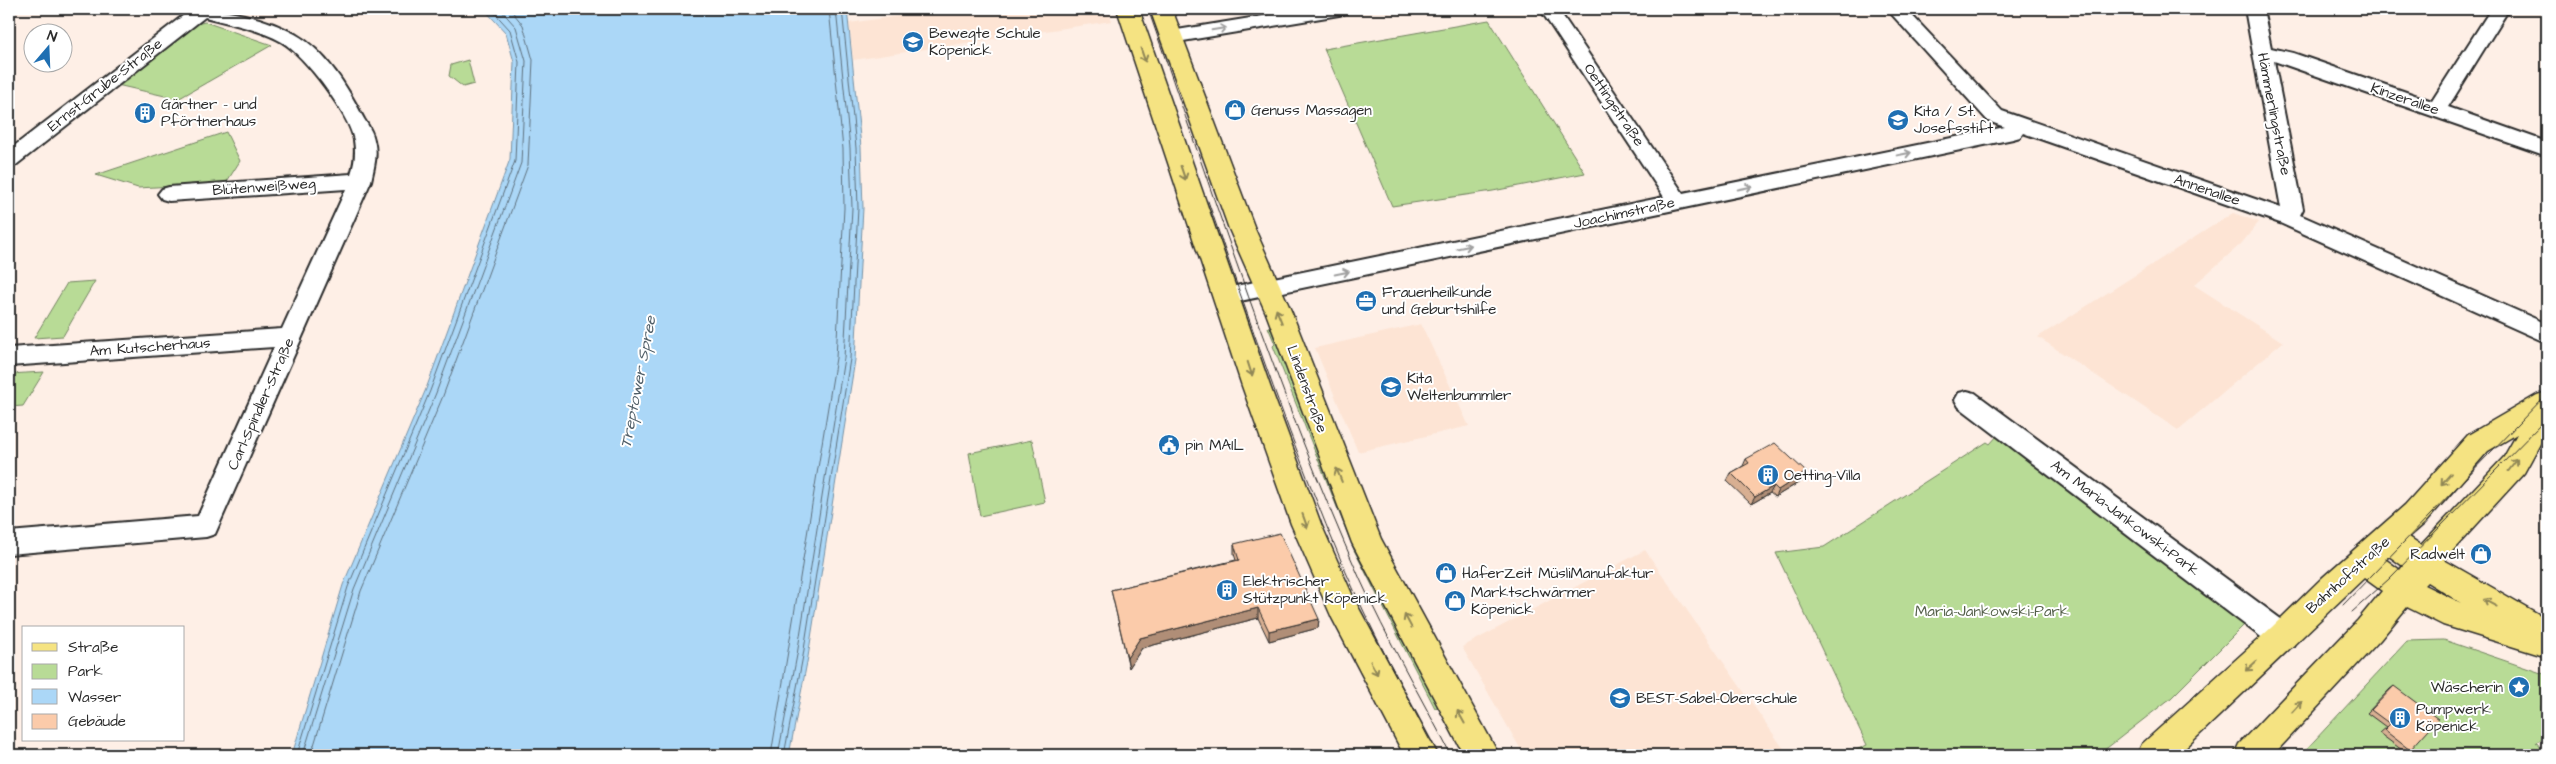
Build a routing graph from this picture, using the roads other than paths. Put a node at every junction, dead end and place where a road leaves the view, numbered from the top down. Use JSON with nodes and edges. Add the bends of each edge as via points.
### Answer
{"nodes":[{"id":1,"x":199,"y":9,"type":"edge"},
{"id":2,"x":1128,"y":9,"type":"edge"},
{"id":3,"x":1161,"y":9,"type":"edge"},
{"id":4,"x":1339,"y":9,"type":"edge"},
{"id":5,"x":1549,"y":9,"type":"edge"},
{"id":6,"x":1896,"y":9,"type":"edge"},
{"id":7,"x":2254,"y":9,"type":"edge"},
{"id":8,"x":2500,"y":9,"type":"edge"},
{"id":9,"x":1171,"y":36,"type":"junction"},
{"id":10,"x":2263,"y":52,"type":"junction"},
{"id":11,"x":2436,"y":110,"type":"junction"},
{"id":12,"x":2018,"y":125,"type":"junction"},
{"id":13,"x":2547,"y":149,"type":"edge"},
{"id":14,"x":10,"y":159,"type":"edge"},
{"id":15,"x":360,"y":181,"type":"junction"},
{"id":16,"x":169,"y":194,"type":"dead end"},
{"id":17,"x":1678,"y":202,"type":"junction"},
{"id":18,"x":2288,"y":218,"type":"junction"},
{"id":19,"x":1268,"y":288,"type":"junction"},
{"id":20,"x":1226,"y":296,"type":"junction"},
{"id":21,"x":2547,"y":334,"type":"edge"},
{"id":22,"x":291,"y":337,"type":"junction"},
{"id":23,"x":9,"y":357,"type":"edge"},
{"id":24,"x":1967,"y":400,"type":"dead end"},
{"id":25,"x":2547,"y":404,"type":"edge"},
{"id":26,"x":2388,"y":539,"type":"junction"},
{"id":27,"x":9,"y":543,"type":"edge"},
{"id":28,"x":2363,"y":561,"type":"junction"},
{"id":29,"x":2424,"y":564,"type":"junction"},
{"id":30,"x":2402,"y":589,"type":"junction"},
{"id":31,"x":2547,"y":636,"type":"edge"},
{"id":32,"x":2283,"y":637,"type":"junction"},
{"id":33,"x":2547,"y":643,"type":"edge"},
{"id":34,"x":1421,"y":755,"type":"edge"},
{"id":35,"x":1482,"y":755,"type":"edge"},
{"id":36,"x":2154,"y":755,"type":"edge"},
{"id":37,"x":2251,"y":755,"type":"edge"}],
"edges":[{"from":1,"to":14,"type":"street","name":"Ernst-Grube-Straße"},
{"from":1,"to":15,"type":"street","name":"Carl-Spindler-Straße","via":[[254,24],[289,38],[321,66],[364,138],[366,159]]},
{"from":2,"to":20,"type":"main road","one_way":true},
{"from":3,"to":9,"type":"main road","name":"Lindenstraße"},
{"from":9,"to":4,"type":"street","one_way":true},
{"from":5,"to":17,"type":"street","name":"Oettingstraße"},
{"from":6,"to":12,"type":"street","name":"Annenallee","via":[[1995,116]]},
{"from":7,"to":10,"type":"street","name":"Hämmerlingstraße"},
{"from":8,"to":11,"type":"street"},
{"from":9,"to":19,"type":"main road","name":"Lindenstraße","via":[[1242,229]]},
{"from":10,"to":11,"type":"street","name":"Kinzerallee","via":[[2286,57]]},
{"from":10,"to":18,"type":"street","name":"Hämmerlingstraße","via":[[2292,208]]},
{"from":11,"to":13,"type":"street","name":"Kinzerallee"},
{"from":17,"to":12,"type":"street","name":"Joachimstraße","one_way":true,"via":[[2013,132]]},
{"from":12,"to":18,"type":"street","name":"Annenallee"},
{"from":15,"to":16,"type":"street","name":"Blütenweißweg"},
{"from":15,"to":22,"type":"street","name":"Carl-Spindler-Straße"},
{"from":19,"to":17,"type":"street","name":"Joachimstraße","one_way":true},
{"from":18,"to":21,"type":"street","name":"Annenallee"},
{"from":19,"to":20,"type":"street","name":"Joachimstraße"},
{"from":35,"to":19,"type":"main road","name":"Lindenstraße","one_way":true,"via":[[1367,543]]},
{"from":20,"to":34,"type":"main road","one_way":true,"via":[[1306,524],[1343,608]]},
{"from":22,"to":23,"type":"street","name":"Am Kutscherhaus"},
{"from":22,"to":27,"type":"street","name":"Carl-Spindler-Straße","via":[[206,526]]},
{"from":24,"to":32,"type":"street","name":"Am Maria-Jankowski-Park"},
{"from":25,"to":26,"type":"main road","name":"Bahnhofstraße","one_way":true,"via":[[2478,443],[2415,514]]},
{"from":29,"to":25,"type":"main road","name":"Bahnhofstraße","one_way":true,"via":[[2514,466]]},
{"from":26,"to":28,"type":"main road","name":"Bahnhofstraße"},
{"from":26,"to":29,"type":"main road"},
{"from":28,"to":30,"type":"main road"},
{"from":28,"to":32,"type":"main road","name":"Bahnhofstraße"},
{"from":29,"to":30,"type":"main road","name":"Bahnhofstraße"},
{"from":31,"to":29,"type":"main road","one_way":true},
{"from":30,"to":33,"type":"main road","via":[[2443,611]]},
{"from":37,"to":30,"type":"main road","name":"Bahnhofstraße","one_way":true,"via":[[2369,630]]},
{"from":32,"to":36,"type":"main road","name":"Bahnhofstraße","one_way":true}]}
